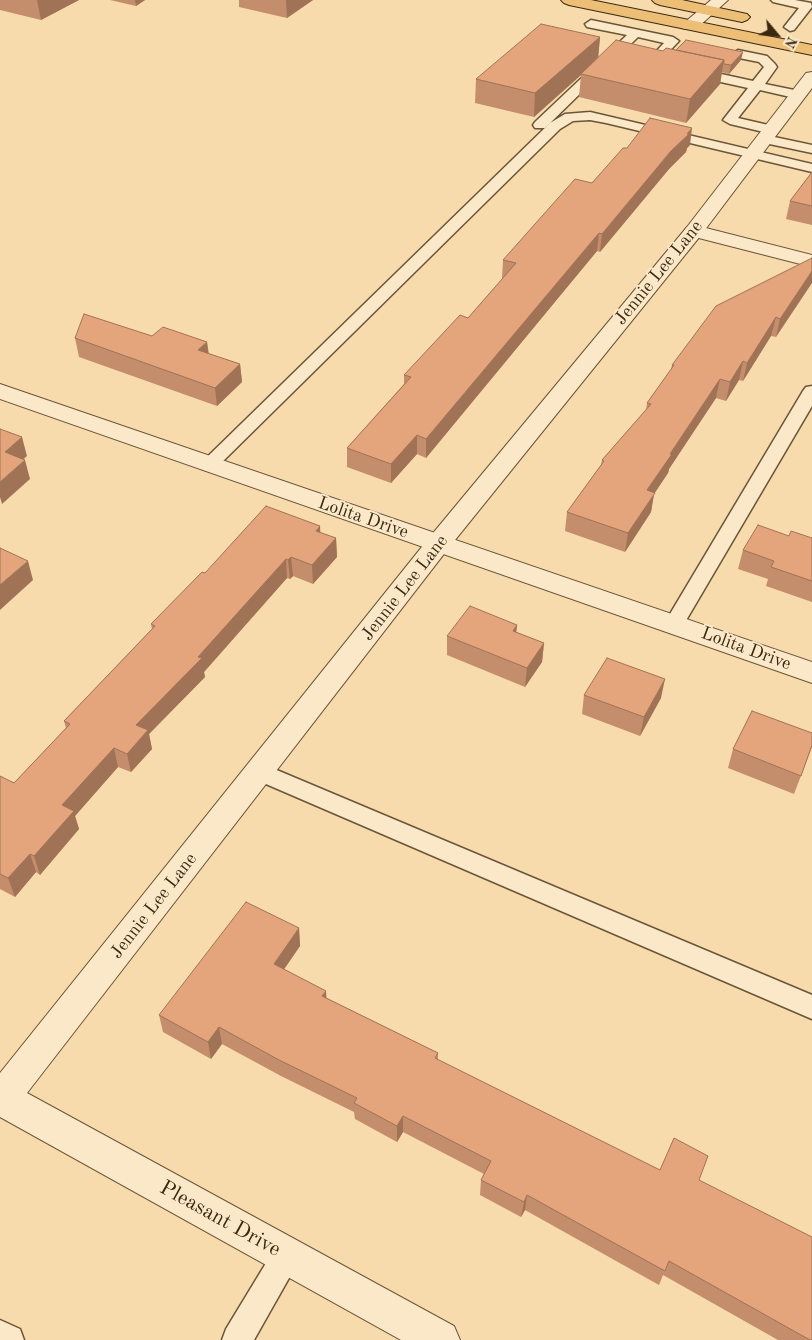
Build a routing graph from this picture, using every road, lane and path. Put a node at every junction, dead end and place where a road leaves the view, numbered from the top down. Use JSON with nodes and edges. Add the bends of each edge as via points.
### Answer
{"nodes":[{"id":1,"x":569,"y":0,"type":"edge"},
{"id":2,"x":660,"y":0,"type":"edge"},
{"id":3,"x":777,"y":0,"type":"edge"},
{"id":4,"x":714,"y":5,"type":"edge"},
{"id":5,"x":609,"y":8,"type":"junction"},
{"id":6,"x":754,"y":19,"type":"dead end"},
{"id":7,"x":772,"y":23,"type":"dead end"},
{"id":8,"x":690,"y":26,"type":"junction"},
{"id":9,"x":797,"y":28,"type":"joint"},
{"id":10,"x":636,"y":33,"type":"junction"},
{"id":11,"x":752,"y":38,"type":"junction"},
{"id":12,"x":678,"y":42,"type":"junction"},
{"id":13,"x":812,"y":50,"type":"edge"},
{"id":14,"x":757,"y":86,"type":"junction"},
{"id":15,"x":805,"y":86,"type":"edge"},
{"id":16,"x":534,"y":131,"type":"dead end"},
{"id":17,"x":764,"y":141,"type":"junction"},
{"id":18,"x":809,"y":144,"type":"edge"},
{"id":19,"x":812,"y":168,"type":"edge"},
{"id":20,"x":694,"y":231,"type":"junction"},
{"id":21,"x":812,"y":261,"type":"edge"},
{"id":22,"x":0,"y":391,"type":"edge"},
{"id":23,"x":812,"y":391,"type":"edge"},
{"id":24,"x":209,"y":465,"type":"junction"},
{"id":25,"x":438,"y":544,"type":"junction"},
{"id":26,"x":674,"y":624,"type":"junction"},
{"id":27,"x":812,"y":673,"type":"edge"},
{"id":28,"x":260,"y":772,"type":"junction"},
{"id":29,"x":812,"y":1007,"type":"edge"},
{"id":30,"x":0,"y":1098,"type":"edge"},
{"id":31,"x":286,"y":1255,"type":"junction"},
{"id":32,"x":0,"y":1334,"type":"edge"},
{"id":33,"x":8,"y":1340,"type":"edge"},
{"id":34,"x":237,"y":1340,"type":"edge"},
{"id":35,"x":440,"y":1340,"type":"edge"}],
"edges":[{"from":1,"to":5,"type":"main road"},
{"from":2,"to":4,"type":"main road"},
{"from":3,"to":9,"type":"lane","via":[[807,6]]},
{"from":4,"to":6,"type":"main road"},
{"from":4,"to":8,"type":"street"},
{"from":5,"to":8,"type":"main road"},
{"from":5,"to":10,"type":"lane","via":[[588,27]]},
{"from":7,"to":9,"type":"main road"},
{"from":8,"to":11,"type":"main road"},
{"from":8,"to":12,"type":"lane"},
{"from":10,"to":12,"type":"lane"},
{"from":10,"to":16,"type":"lane"},
{"from":11,"to":13,"type":"main road"},
{"from":11,"to":14,"type":"lane","via":[[734,53],[763,59],[771,67]]},
{"from":12,"to":14,"type":"lane","via":[[651,63]]},
{"from":14,"to":15,"type":"lane"},
{"from":14,"to":17,"type":"lane","via":[[730,120]]},
{"from":15,"to":17,"type":"street","name":"Jennie Lee Lane"},
{"from":17,"to":18,"type":"lane"},
{"from":17,"to":19,"type":"lane"},
{"from":17,"to":20,"type":"street","name":"Jennie Lee Lane"},
{"from":17,"to":24,"type":"lane","via":[[590,116],[570,117],[548,133]]},
{"from":20,"to":21,"type":"street"},
{"from":20,"to":25,"type":"street","name":"Jennie Lee Lane"},
{"from":22,"to":24,"type":"street","name":"Lolita Drive"},
{"from":23,"to":26,"type":"lane"},
{"from":24,"to":25,"type":"street","name":"Lolita Drive"},
{"from":25,"to":26,"type":"street","name":"Lolita Drive"},
{"from":25,"to":28,"type":"street","name":"Jennie Lee Lane"},
{"from":26,"to":27,"type":"street","name":"Lolita Drive"},
{"from":28,"to":29,"type":"lane"},
{"from":28,"to":30,"type":"street","name":"Jennie Lee Lane"},
{"from":30,"to":31,"type":"street","name":"Pleasant Drive"},
{"from":31,"to":34,"type":"lane"},
{"from":31,"to":35,"type":"street","name":"Pleasant Drive"},
{"from":32,"to":33,"type":"lane"}]}
